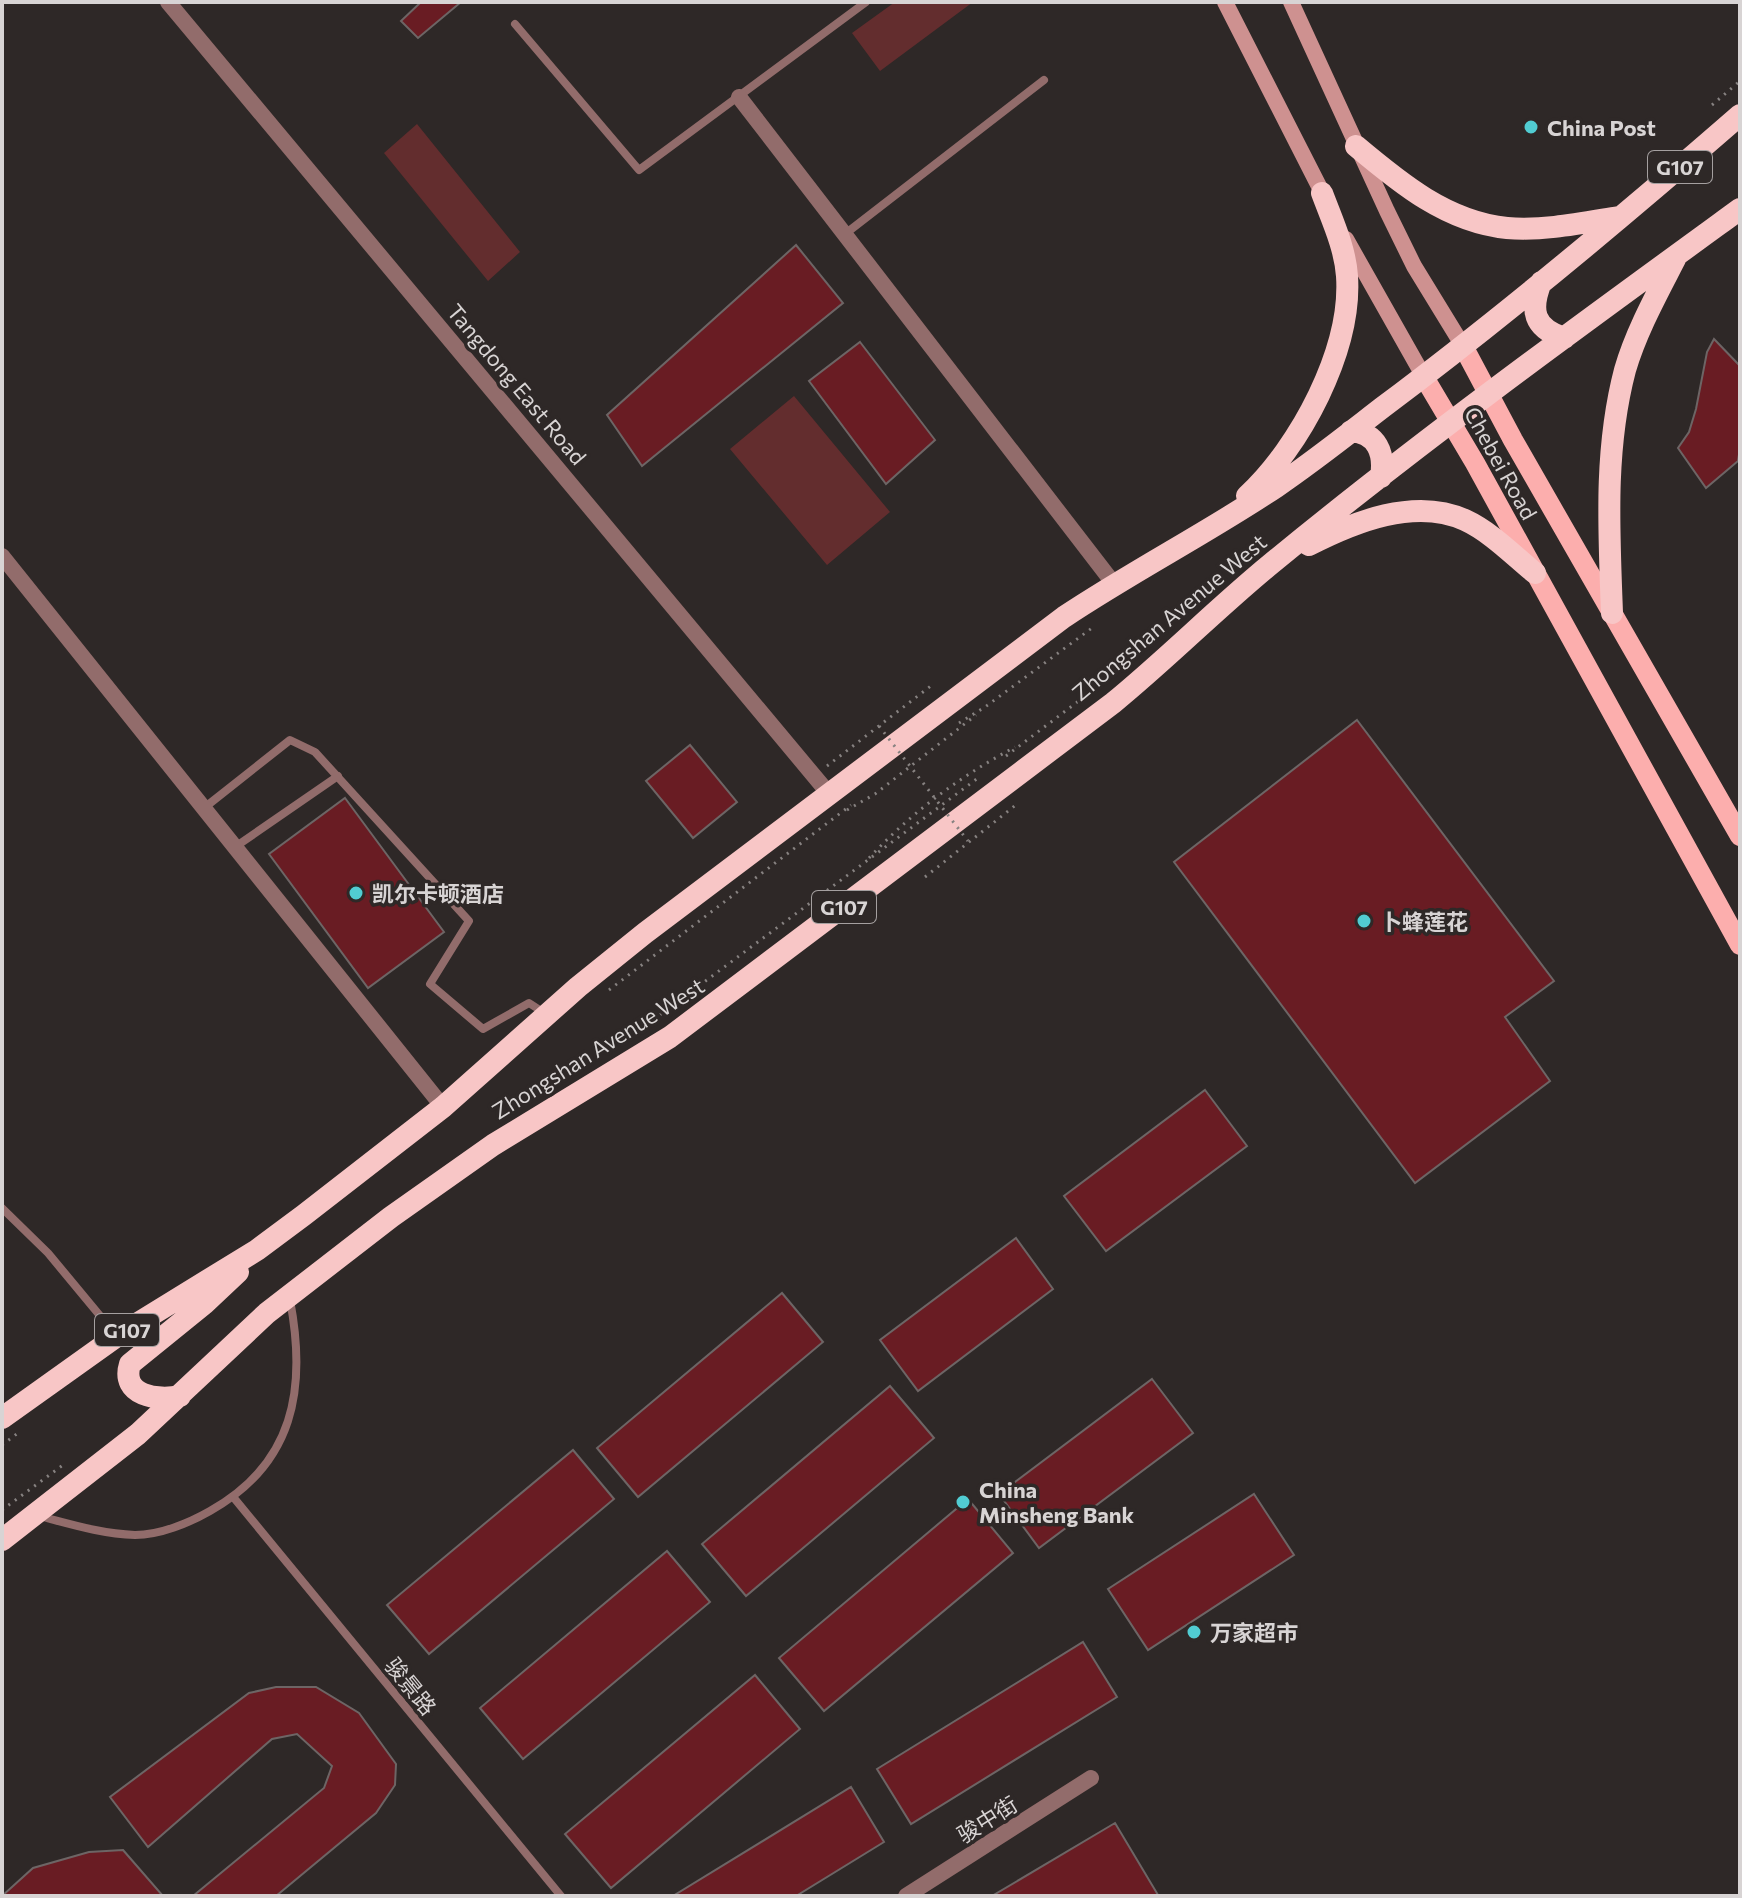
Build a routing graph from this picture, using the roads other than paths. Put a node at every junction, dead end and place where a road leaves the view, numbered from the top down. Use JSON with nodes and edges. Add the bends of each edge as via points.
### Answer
{"nodes":[{"id":1,"x":168,"y":2,"type":"edge"},
{"id":2,"x":866,"y":2,"type":"edge"},
{"id":3,"x":1225,"y":2,"type":"edge"},
{"id":4,"x":1291,"y":2,"type":"edge"},
{"id":5,"x":515,"y":24,"type":"dead end"},
{"id":6,"x":1044,"y":80,"type":"dead end"},
{"id":7,"x":739,"y":97,"type":"junction"},
{"id":8,"x":1740,"y":115,"type":"edge"},
{"id":9,"x":1356,"y":146,"type":"junction"},
{"id":10,"x":1322,"y":193,"type":"junction"},
{"id":11,"x":1740,"y":209,"type":"edge"},
{"id":12,"x":1620,"y":217,"type":"junction"},
{"id":13,"x":844,"y":234,"type":"junction"},
{"id":14,"x":1677,"y":255,"type":"junction"},
{"id":15,"x":1541,"y":282,"type":"junction"},
{"id":16,"x":1564,"y":338,"type":"junction"},
{"id":17,"x":1463,"y":346,"type":"junction"},
{"id":18,"x":1424,"y":377,"type":"junction"},
{"id":19,"x":1488,"y":394,"type":"junction"},
{"id":20,"x":1451,"y":423,"type":"junction"},
{"id":21,"x":1351,"y":431,"type":"junction"},
{"id":22,"x":1381,"y":477,"type":"junction"},
{"id":23,"x":1210,"y":527,"type":"junction"},
{"id":24,"x":2,"y":556,"type":"edge"},
{"id":25,"x":1272,"y":563,"type":"junction"},
{"id":26,"x":1535,"y":573,"type":"junction"},
{"id":27,"x":1114,"y":584,"type":"junction"},
{"id":28,"x":1612,"y":613,"type":"junction"},
{"id":29,"x":338,"y":776,"type":"junction"},
{"id":30,"x":835,"y":804,"type":"junction"},
{"id":31,"x":204,"y":808,"type":"junction"},
{"id":32,"x":1740,"y":836,"type":"edge"},
{"id":33,"x":235,"y":847,"type":"junction"},
{"id":34,"x":1740,"y":945,"type":"edge"},
{"id":35,"x":547,"y":1015,"type":"junction"},
{"id":36,"x":443,"y":1107,"type":"junction"},
{"id":37,"x":2,"y":1208,"type":"edge"},
{"id":38,"x":257,"y":1250,"type":"junction"},
{"id":39,"x":289,"y":1295,"type":"junction"},
{"id":40,"x":117,"y":1336,"type":"junction"},
{"id":41,"x":180,"y":1396,"type":"junction"},
{"id":42,"x":2,"y":1418,"type":"edge"},
{"id":43,"x":234,"y":1498,"type":"junction"},
{"id":44,"x":35,"y":1515,"type":"junction"},
{"id":45,"x":2,"y":1540,"type":"edge"},
{"id":46,"x":1091,"y":1778,"type":"dead end"},
{"id":47,"x":561,"y":1896,"type":"edge"},
{"id":48,"x":906,"y":1896,"type":"edge"}],
"edges":[{"from":1,"to":30,"type":"street","name":"Tangdong East Road"},
{"from":2,"to":7,"type":"lane"},
{"from":3,"to":10,"type":"main road","name":"Chebei Road"},
{"from":4,"to":9,"type":"main road","name":"Chebei Road"},
{"from":5,"to":7,"type":"lane","via":[[639,170]]},
{"from":6,"to":13,"type":"lane"},
{"from":7,"to":13,"type":"street"},
{"from":8,"to":12,"type":"highway","number":"G107"},
{"from":9,"to":12,"type":"highway","via":[[1411,190],[1449,212],[1487,225],[1529,228]]},
{"from":9,"to":17,"type":"main road","name":"Chebei Road","via":[[1414,266]]},
{"from":10,"to":18,"type":"main road","name":"Chebei Road"},
{"from":10,"to":23,"type":"highway","via":[[1347,277],[1336,351],[1311,411],[1274,467]]},
{"from":11,"to":14,"type":"highway"},
{"from":12,"to":15,"type":"highway","number":"G107"},
{"from":13,"to":27,"type":"street"},
{"from":14,"to":16,"type":"highway"},
{"from":14,"to":28,"type":"highway","via":[[1626,367],[1615,413],[1609,458]]},
{"from":15,"to":16,"type":"highway","via":[[1536,316],[1551,334]]},
{"from":15,"to":17,"type":"highway","number":"G107"},
{"from":16,"to":19,"type":"highway","number":"G107"},
{"from":17,"to":18,"type":"highway","number":"G107"},
{"from":17,"to":19,"type":"main road","name":"Chebei Road"},
{"from":18,"to":20,"type":"main road","name":"Chebei Road"},
{"from":18,"to":21,"type":"highway","name":"Zhongshan Avenue West","number":"G107"},
{"from":19,"to":20,"type":"highway","name":"Zhongshan Avenue West","number":"G107"},
{"from":19,"to":28,"type":"main road","name":"Chebei Road"},
{"from":20,"to":22,"type":"highway","name":"Zhongshan Avenue West","number":"G107"},
{"from":20,"to":26,"type":"main road","name":"Chebei Road"},
{"from":21,"to":22,"type":"highway","via":[[1375,441]]},
{"from":21,"to":23,"type":"highway","name":"Zhongshan Avenue West","number":"G107"},
{"from":22,"to":25,"type":"highway","name":"Zhongshan Avenue West","number":"G107"},
{"from":23,"to":27,"type":"highway","name":"Zhongshan Avenue West","number":"G107"},
{"from":24,"to":31,"type":"street"},
{"from":25,"to":26,"type":"highway","via":[[1351,526],[1424,511],[1466,521]]},
{"from":25,"to":39,"type":"highway","name":"Zhongshan Avenue West","number":"G107","via":[[1113,703],[719,1003],[480,1153]]},
{"from":26,"to":34,"type":"main road","name":"Chebei Road"},
{"from":27,"to":30,"type":"highway","name":"Zhongshan Avenue West","number":"G107","via":[[1064,617]]},
{"from":28,"to":32,"type":"main road","name":"Chebei Road"},
{"from":29,"to":31,"type":"lane","via":[[315,752],[290,740]]},
{"from":29,"to":33,"type":"lane"},
{"from":29,"to":35,"type":"lane","via":[[469,921],[430,984],[483,1029],[529,1003]]},
{"from":30,"to":35,"type":"highway","name":"Zhongshan Avenue West","number":"G107","via":[[645,933]]},
{"from":31,"to":33,"type":"street"},
{"from":33,"to":36,"type":"street"},
{"from":35,"to":36,"type":"highway","name":"Zhongshan Avenue West","number":"G107"},
{"from":36,"to":38,"type":"highway","name":"Zhongshan Avenue West","number":"G107"},
{"from":37,"to":40,"type":"lane","via":[[48,1253]]},
{"from":38,"to":40,"type":"highway","name":"Zhongshan Avenue West","number":"G107"},
{"from":38,"to":41,"type":"highway","via":[[204,1304],[130,1364],[127,1372],[141,1394],[159,1399]]},
{"from":39,"to":41,"type":"highway","name":"Zhongshan Avenue West","number":"G107"},
{"from":39,"to":43,"type":"lane","via":[[299,1372],[290,1416],[270,1460]]},
{"from":40,"to":42,"type":"highway","name":"Zhongshan Avenue West","number":"G107"},
{"from":41,"to":44,"type":"highway","name":"Zhongshan Avenue West","number":"G107"},
{"from":43,"to":44,"type":"lane","via":[[189,1523],[137,1535]]},
{"from":43,"to":47,"type":"lane","name":"骏景路"},
{"from":44,"to":45,"type":"highway","name":"Zhongshan Avenue West","number":"G107"},
{"from":46,"to":48,"type":"street","name":"骏中街"}]}
